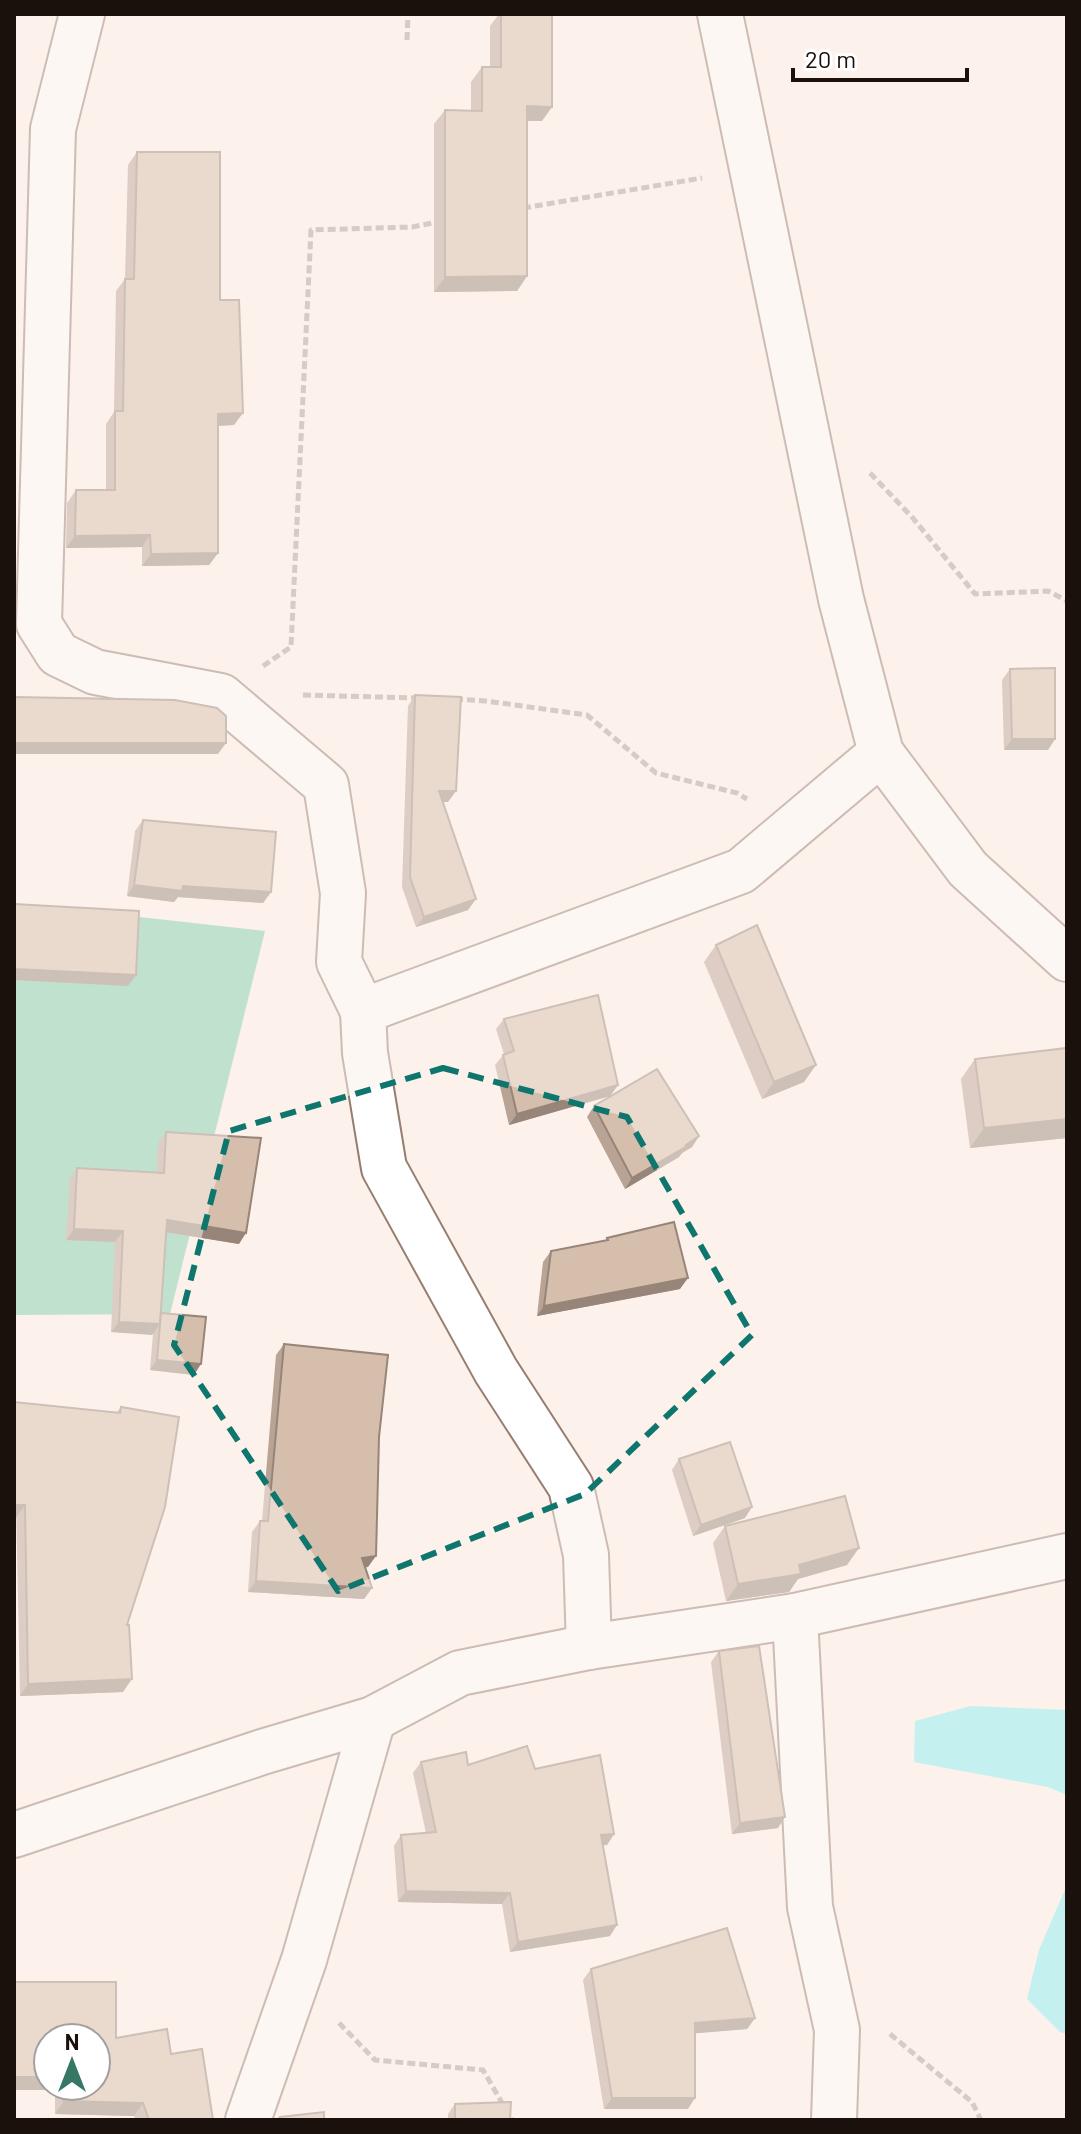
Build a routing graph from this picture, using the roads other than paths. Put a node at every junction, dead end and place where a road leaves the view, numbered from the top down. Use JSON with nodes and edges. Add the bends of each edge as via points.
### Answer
{"nodes":[{"id":1,"x":82,"y":14,"type":"edge"},
{"id":2,"x":720,"y":14,"type":"edge"},
{"id":3,"x":881,"y":753,"type":"junction"},
{"id":4,"x":1067,"y":959,"type":"edge"},
{"id":5,"x":363,"y":1011,"type":"junction"},
{"id":6,"x":1067,"y":1556,"type":"edge"},
{"id":7,"x":795,"y":1616,"type":"junction"},
{"id":8,"x":589,"y":1647,"type":"junction"},
{"id":9,"x":373,"y":1719,"type":"junction"},
{"id":10,"x":18,"y":1828,"type":"edge"},
{"id":11,"x":248,"y":2120,"type":"edge"},
{"id":12,"x":834,"y":2120,"type":"edge"}],
"edges":[{"from":1,"to":5,"type":"street","via":[[53,129],[39,624],[58,654],[95,672],[221,696],[326,785],[343,893],[339,962]]},
{"from":2,"to":3,"type":"street","via":[[841,599]]},
{"from":3,"to":4,"type":"street","via":[[968,869]]},
{"from":3,"to":5,"type":"street","via":[[741,871]]},
{"from":5,"to":8,"type":"street","via":[[384,1168],[496,1371],[571,1487],[586,1555]]},
{"from":6,"to":7,"type":"street"},
{"from":7,"to":8,"type":"street"},
{"from":7,"to":12,"type":"street","via":[[810,1907],[837,2030]]},
{"from":8,"to":9,"type":"street","via":[[460,1673]]},
{"from":9,"to":10,"type":"street"},
{"from":9,"to":11,"type":"street","via":[[304,1960]]}]}
